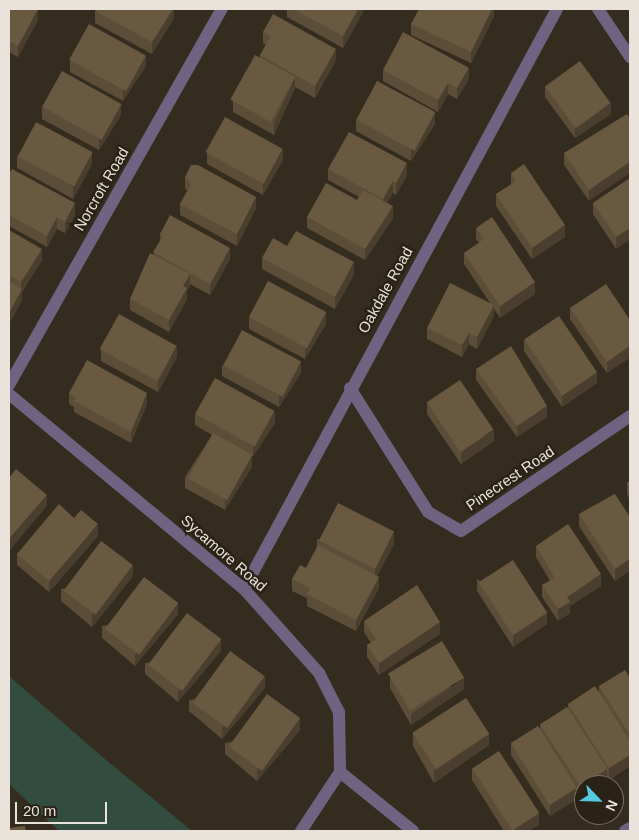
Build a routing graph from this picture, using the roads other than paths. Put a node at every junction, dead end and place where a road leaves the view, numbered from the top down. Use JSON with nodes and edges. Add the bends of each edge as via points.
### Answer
{"nodes":[{"id":1,"x":222,"y":9,"type":"edge"},
{"id":2,"x":557,"y":9,"type":"edge"},
{"id":3,"x":598,"y":9,"type":"edge"},
{"id":4,"x":630,"y":57,"type":"edge"},
{"id":5,"x":9,"y":385,"type":"edge"},
{"id":6,"x":350,"y":388,"type":"junction"},
{"id":7,"x":9,"y":394,"type":"edge"},
{"id":8,"x":630,"y":416,"type":"edge"},
{"id":9,"x":244,"y":589,"type":"junction"},
{"id":10,"x":340,"y":772,"type":"junction"},
{"id":11,"x":630,"y":828,"type":"edge"},
{"id":12,"x":301,"y":831,"type":"edge"},
{"id":13,"x":413,"y":831,"type":"edge"},
{"id":14,"x":625,"y":831,"type":"edge"}],
"edges":[{"from":1,"to":5,"type":"street","name":"Norcroft Road"},
{"from":2,"to":6,"type":"street","name":"Oakdale Road"},
{"from":3,"to":4,"type":"street"},
{"from":6,"to":8,"type":"street","name":"Pinecrest Road","via":[[428,512],[461,531]]},
{"from":6,"to":9,"type":"street","name":"Oakdale Road"},
{"from":7,"to":9,"type":"street","name":"Sycamore Road"},
{"from":9,"to":10,"type":"street","name":"Sycamore Road","via":[[319,673],[339,712]]},
{"from":10,"to":12,"type":"street"},
{"from":10,"to":13,"type":"street"},
{"from":11,"to":14,"type":"street"}]}
